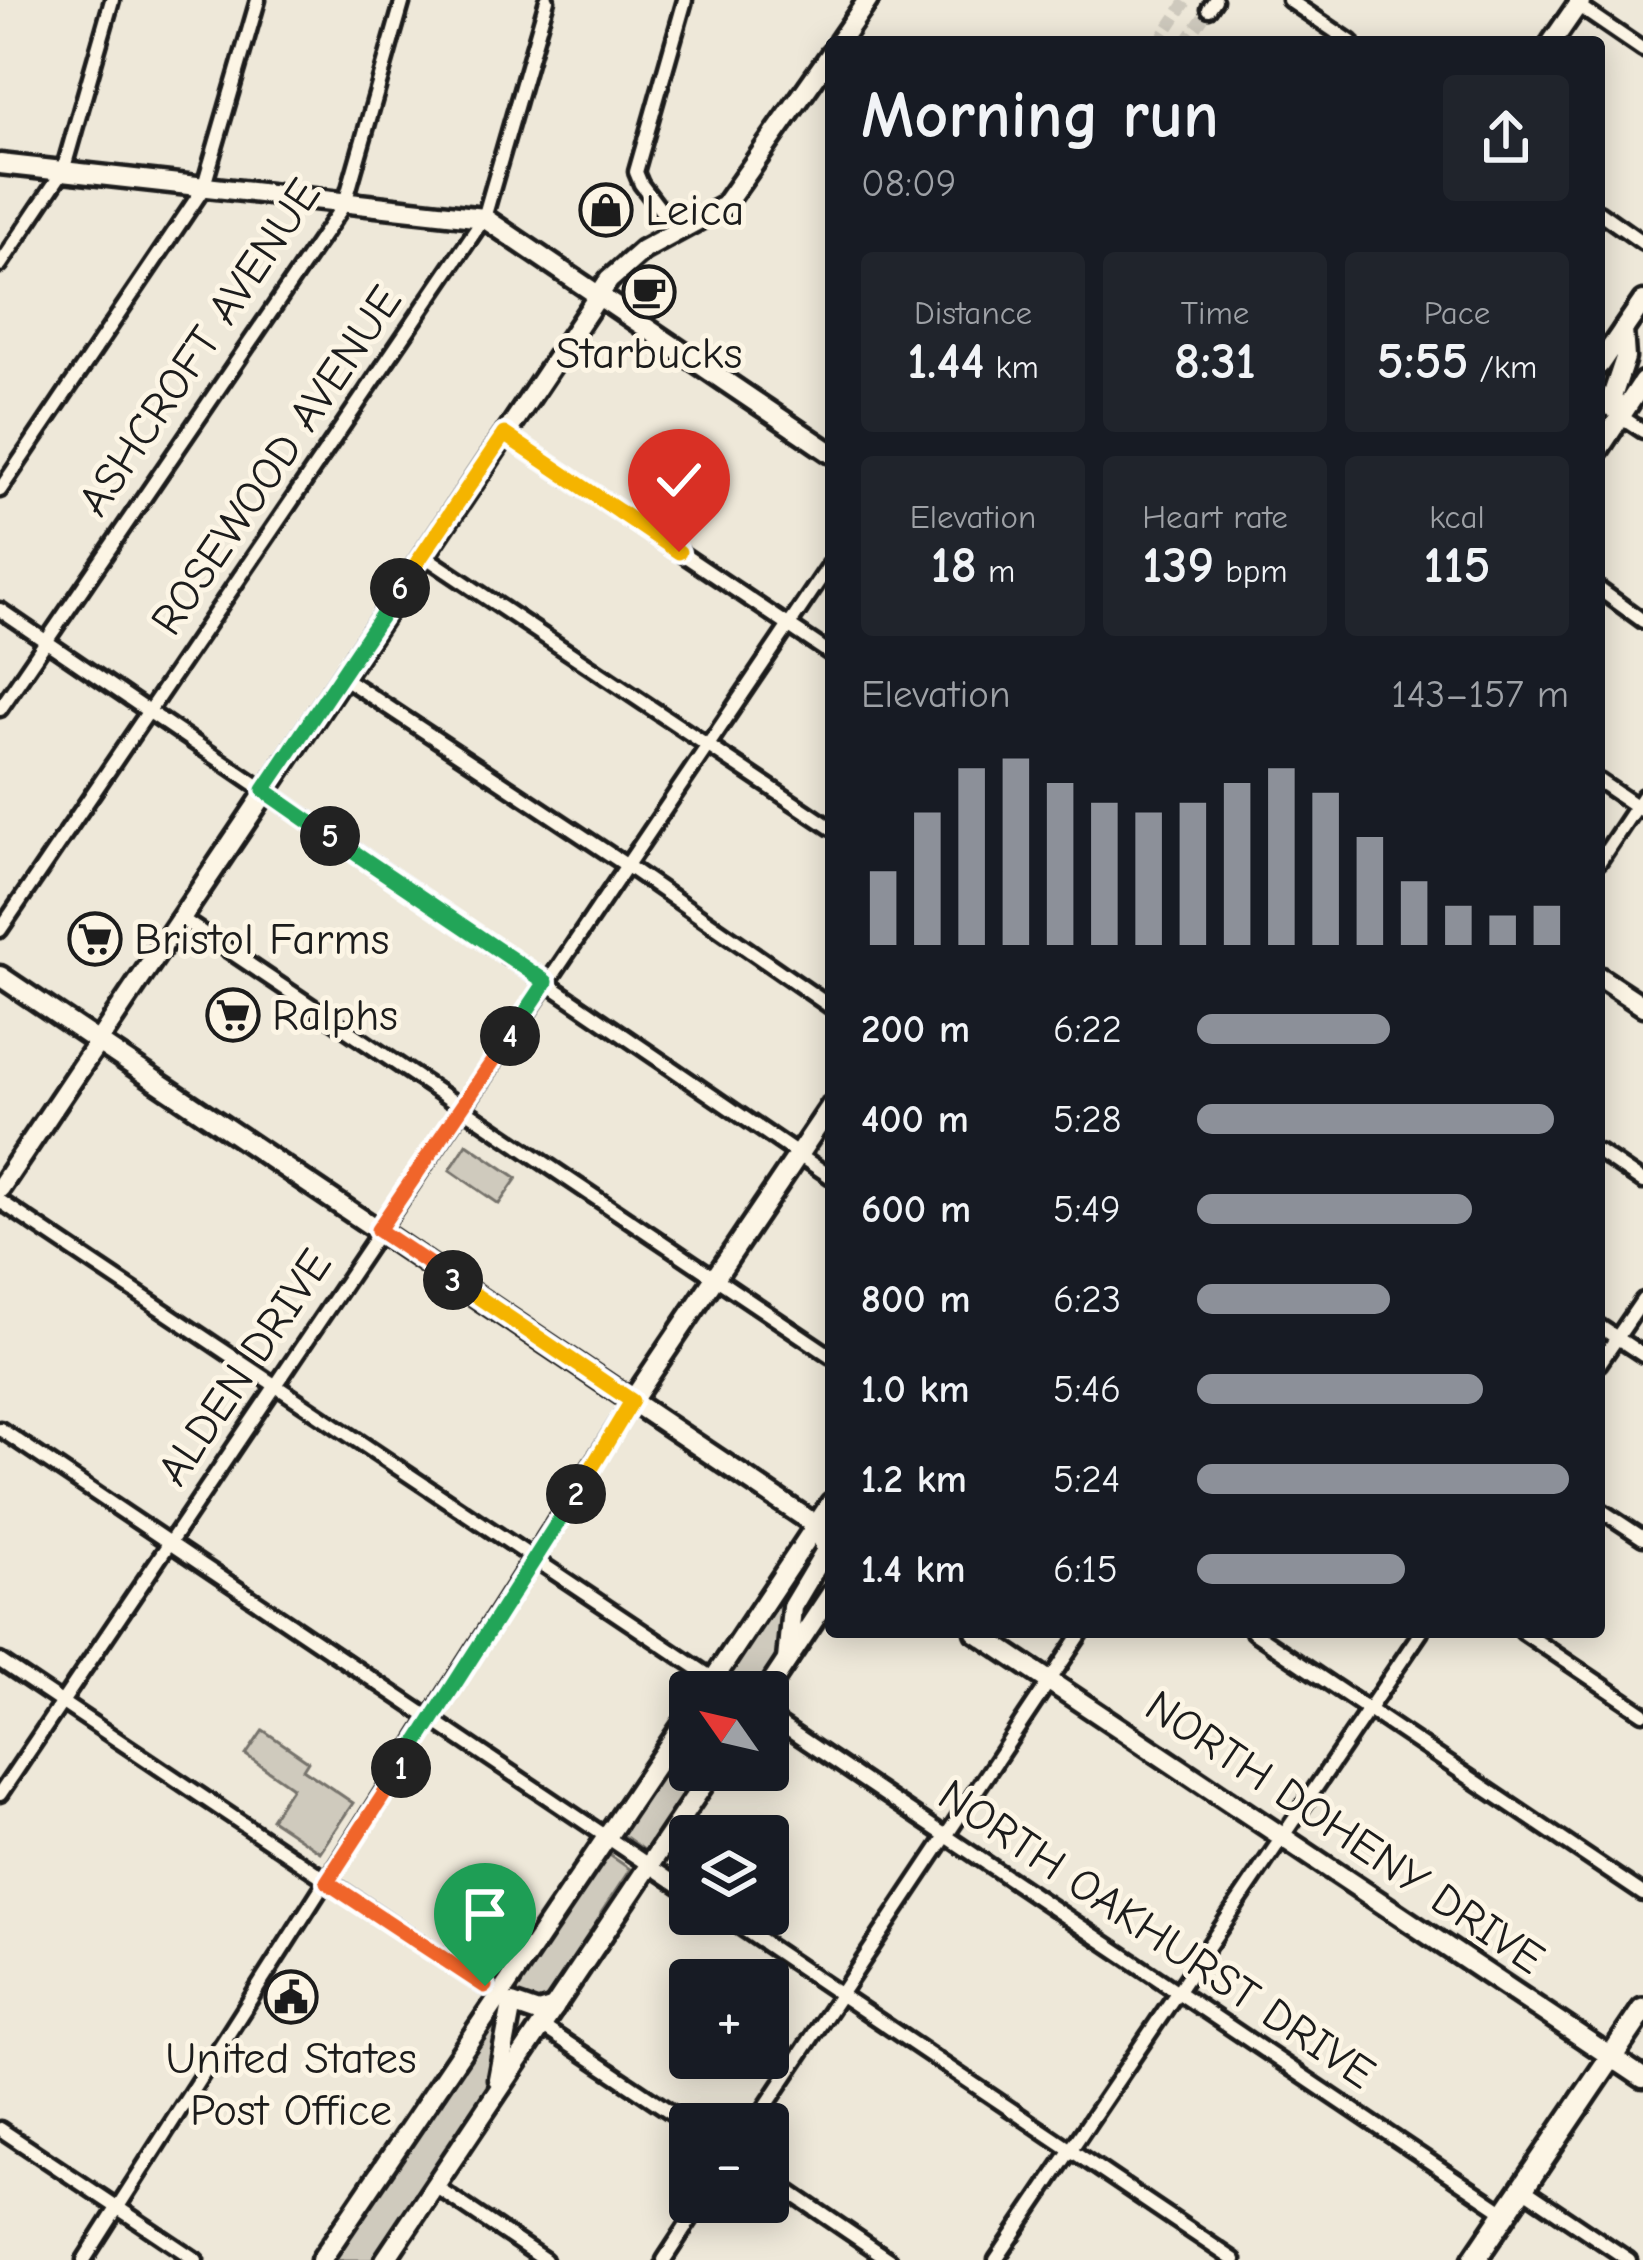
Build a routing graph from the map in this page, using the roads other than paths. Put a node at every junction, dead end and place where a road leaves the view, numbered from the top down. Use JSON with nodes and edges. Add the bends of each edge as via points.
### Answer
{"nodes":[{"id":1,"x":112,"y":0,"type":"edge"},
{"id":2,"x":258,"y":0,"type":"edge"},
{"id":3,"x":403,"y":0,"type":"edge"},
{"id":4,"x":547,"y":0,"type":"edge"},
{"id":5,"x":685,"y":0,"type":"edge"},
{"id":6,"x":868,"y":0,"type":"edge"},
{"id":7,"x":1289,"y":0,"type":"edge"},
{"id":8,"x":1579,"y":2,"type":"edge"},
{"id":9,"x":843,"y":36,"type":"edge"},
{"id":10,"x":1342,"y":36,"type":"edge"},
{"id":11,"x":1556,"y":36,"type":"edge"},
{"id":12,"x":1643,"y":50,"type":"edge"},
{"id":13,"x":823,"y":83,"type":"edge"},
{"id":14,"x":0,"y":164,"type":"edge"},
{"id":15,"x":63,"y":171,"type":"junction"},
{"id":16,"x":203,"y":189,"type":"junction"},
{"id":17,"x":345,"y":203,"type":"junction"},
{"id":18,"x":1605,"y":216,"type":"edge"},
{"id":19,"x":484,"y":218,"type":"junction"},
{"id":20,"x":678,"y":233,"type":"junction"},
{"id":21,"x":1643,"y":243,"type":"edge"},
{"id":22,"x":0,"y":265,"type":"edge"},
{"id":23,"x":598,"y":295,"type":"junction"},
{"id":24,"x":1643,"y":302,"type":"edge"},
{"id":25,"x":1623,"y":330,"type":"junction"},
{"id":26,"x":1605,"y":356,"type":"edge"},
{"id":27,"x":1643,"y":382,"type":"edge"},
{"id":28,"x":1605,"y":406,"type":"edge"},
{"id":29,"x":1621,"y":416,"type":"junction"},
{"id":30,"x":1643,"y":431,"type":"edge"},
{"id":31,"x":504,"y":434,"type":"junction"},
{"id":32,"x":1605,"y":439,"type":"edge"},
{"id":33,"x":825,"y":450,"type":"edge"},
{"id":34,"x":0,"y":490,"type":"edge"},
{"id":35,"x":423,"y":555,"type":"junction"},
{"id":36,"x":825,"y":572,"type":"edge"},
{"id":37,"x":1605,"y":593,"type":"edge"},
{"id":38,"x":0,"y":610,"type":"edge"},
{"id":39,"x":1643,"y":621,"type":"edge"},
{"id":40,"x":789,"y":626,"type":"junction"},
{"id":41,"x":46,"y":640,"type":"junction"},
{"id":42,"x":825,"y":650,"type":"edge"},
{"id":43,"x":341,"y":676,"type":"junction"},
{"id":44,"x":0,"y":709,"type":"edge"},
{"id":45,"x":149,"y":712,"type":"junction"},
{"id":46,"x":709,"y":746,"type":"junction"},
{"id":47,"x":1605,"y":784,"type":"edge"},
{"id":48,"x":264,"y":790,"type":"junction"},
{"id":49,"x":1641,"y":804,"type":"edge"},
{"id":50,"x":825,"y":824,"type":"edge"},
{"id":51,"x":1605,"y":854,"type":"edge"},
{"id":52,"x":626,"y":865,"type":"junction"},
{"id":53,"x":179,"y":917,"type":"junction"},
{"id":54,"x":0,"y":930,"type":"edge"},
{"id":55,"x":0,"y":976,"type":"edge"},
{"id":56,"x":1605,"y":980,"type":"edge"},
{"id":57,"x":546,"y":982,"type":"junction"},
{"id":58,"x":825,"y":1003,"type":"edge"},
{"id":59,"x":1643,"y":1006,"type":"edge"},
{"id":60,"x":97,"y":1040,"type":"junction"},
{"id":61,"x":461,"y":1106,"type":"junction"},
{"id":62,"x":825,"y":1115,"type":"edge"},
{"id":63,"x":797,"y":1155,"type":"junction"},
{"id":64,"x":1605,"y":1156,"type":"edge"},
{"id":65,"x":825,"y":1173,"type":"edge"},
{"id":66,"x":1643,"y":1182,"type":"edge"},
{"id":67,"x":0,"y":1188,"type":"edge"},
{"id":68,"x":0,"y":1201,"type":"edge"},
{"id":69,"x":378,"y":1230,"type":"junction"},
{"id":70,"x":715,"y":1278,"type":"junction"},
{"id":71,"x":1643,"y":1300,"type":"edge"},
{"id":72,"x":1605,"y":1330,"type":"edge"},
{"id":73,"x":1616,"y":1338,"type":"junction"},
{"id":74,"x":825,"y":1352,"type":"edge"},
{"id":75,"x":1605,"y":1355,"type":"edge"},
{"id":76,"x":1643,"y":1355,"type":"edge"},
{"id":77,"x":274,"y":1384,"type":"junction"},
{"id":78,"x":632,"y":1401,"type":"junction"},
{"id":79,"x":0,"y":1429,"type":"edge"},
{"id":80,"x":1605,"y":1513,"type":"edge"},
{"id":81,"x":824,"y":1530,"type":"edge"},
{"id":82,"x":1643,"y":1538,"type":"edge"},
{"id":83,"x":170,"y":1542,"type":"junction"},
{"id":84,"x":825,"y":1552,"type":"edge"},
{"id":85,"x":533,"y":1559,"type":"junction"},
{"id":86,"x":825,"y":1603,"type":"edge"},
{"id":87,"x":985,"y":1638,"type":"edge"},
{"id":88,"x":1078,"y":1638,"type":"edge"},
{"id":89,"x":1262,"y":1638,"type":"edge"},
{"id":90,"x":1417,"y":1638,"type":"edge"},
{"id":91,"x":1531,"y":1638,"type":"edge"},
{"id":92,"x":787,"y":1660,"type":"junction"},
{"id":93,"x":0,"y":1661,"type":"edge"},
{"id":94,"x":689,"y":1671,"type":"edge"},
{"id":95,"x":719,"y":1671,"type":"edge"},
{"id":96,"x":780,"y":1671,"type":"edge"},
{"id":97,"x":1050,"y":1680,"type":"junction"},
{"id":98,"x":62,"y":1702,"type":"junction"},
{"id":99,"x":1367,"y":1708,"type":"junction"},
{"id":100,"x":1643,"y":1713,"type":"edge"},
{"id":101,"x":432,"y":1719,"type":"junction"},
{"id":102,"x":789,"y":1729,"type":"edge"},
{"id":103,"x":669,"y":1745,"type":"edge"},
{"id":104,"x":699,"y":1791,"type":"edge"},
{"id":105,"x":0,"y":1794,"type":"edge"},
{"id":106,"x":946,"y":1835,"type":"junction"},
{"id":107,"x":1282,"y":1836,"type":"junction"},
{"id":108,"x":607,"y":1837,"type":"junction"},
{"id":109,"x":650,"y":1865,"type":"junction"},
{"id":110,"x":669,"y":1878,"type":"edge"},
{"id":111,"x":327,"y":1882,"type":"junction"},
{"id":112,"x":1643,"y":1894,"type":"edge"},
{"id":113,"x":752,"y":1935,"type":"edge"},
{"id":114,"x":1177,"y":1991,"type":"junction"},
{"id":115,"x":839,"y":1995,"type":"junction"},
{"id":116,"x":506,"y":2000,"type":"junction"},
{"id":117,"x":554,"y":2008,"type":"junction"},
{"id":118,"x":1643,"y":2010,"type":"edge"},
{"id":119,"x":542,"y":2026,"type":"junction"},
{"id":120,"x":1611,"y":2057,"type":"junction"},
{"id":121,"x":1643,"y":2078,"type":"edge"},
{"id":122,"x":768,"y":2103,"type":"edge"},
{"id":123,"x":490,"y":2104,"type":"junction"},
{"id":124,"x":669,"y":2111,"type":"edge"},
{"id":125,"x":0,"y":2129,"type":"edge"},
{"id":126,"x":1070,"y":2149,"type":"junction"},
{"id":127,"x":435,"y":2186,"type":"junction"},
{"id":128,"x":1522,"y":2188,"type":"junction"},
{"id":129,"x":789,"y":2191,"type":"edge"},
{"id":130,"x":117,"y":2208,"type":"junction"},
{"id":131,"x":1506,"y":2212,"type":"junction"},
{"id":132,"x":688,"y":2223,"type":"edge"},
{"id":133,"x":84,"y":2260,"type":"edge"},
{"id":134,"x":196,"y":2260,"type":"edge"},
{"id":135,"x":321,"y":2260,"type":"edge"},
{"id":136,"x":385,"y":2260,"type":"edge"},
{"id":137,"x":545,"y":2260,"type":"edge"},
{"id":138,"x":664,"y":2260,"type":"edge"},
{"id":139,"x":890,"y":2260,"type":"edge"},
{"id":140,"x":995,"y":2260,"type":"edge"},
{"id":141,"x":1234,"y":2260,"type":"edge"},
{"id":142,"x":1474,"y":2260,"type":"edge"},
{"id":143,"x":1629,"y":2260,"type":"edge"}],
"edges":[{"from":1,"to":15,"type":"street"},
{"from":2,"to":16,"type":"street"},
{"from":3,"to":17,"type":"street","name":"ASHCROFT AVENUE"},
{"from":4,"to":19,"type":"street","name":"ROSEWOOD AVENUE"},
{"from":5,"to":20,"type":"street","via":[[636,172]]},
{"from":6,"to":9,"type":"main road"},
{"from":7,"to":10,"type":"street"},
{"from":8,"to":11,"type":"main road"},
{"from":8,"to":12,"type":"street"},
{"from":13,"to":20,"type":"main road","via":[[733,197]]},
{"from":14,"to":15,"type":"main road"},
{"from":15,"to":16,"type":"main road"},
{"from":15,"to":22,"type":"street"},
{"from":16,"to":17,"type":"main road"},
{"from":16,"to":34,"type":"street"},
{"from":17,"to":19,"type":"main road"},
{"from":17,"to":41,"type":"street","name":"ASHCROFT AVENUE"},
{"from":18,"to":21,"type":"street"},
{"from":19,"to":23,"type":"main road"},
{"from":19,"to":45,"type":"street","name":"ROSEWOOD AVENUE"},
{"from":20,"to":23,"type":"main road","via":[[632,258]]},
{"from":23,"to":31,"type":"main road"},
{"from":23,"to":33,"type":"main road"},
{"from":24,"to":25,"type":"main road"},
{"from":25,"to":26,"type":"main road"},
{"from":25,"to":29,"type":"main road","via":[[1612,397]]},
{"from":27,"to":29,"type":"main road"},
{"from":28,"to":29,"type":"street"},
{"from":29,"to":30,"type":"street"},
{"from":29,"to":32,"type":"main road"},
{"from":31,"to":35,"type":"main road"},
{"from":31,"to":40,"type":"street"},
{"from":35,"to":43,"type":"main road"},
{"from":35,"to":46,"type":"street"},
{"from":36,"to":40,"type":"street","name":"ALDEN DRIVE"},
{"from":37,"to":39,"type":"street"},
{"from":38,"to":41,"type":"street"},
{"from":40,"to":42,"type":"street"},
{"from":40,"to":46,"type":"street","name":"ALDEN DRIVE"},
{"from":41,"to":44,"type":"street","name":"ASHCROFT AVENUE"},
{"from":41,"to":45,"type":"street"},
{"from":43,"to":48,"type":"main road"},
{"from":43,"to":52,"type":"street"},
{"from":45,"to":48,"type":"street"},
{"from":45,"to":54,"type":"street","name":"ROSEWOOD AVENUE"},
{"from":46,"to":50,"type":"street"},
{"from":46,"to":52,"type":"street","name":"ALDEN DRIVE"},
{"from":47,"to":49,"type":"street"},
{"from":48,"to":53,"type":"main road"},
{"from":48,"to":57,"type":"street"},
{"from":49,"to":51,"type":"street"},
{"from":52,"to":57,"type":"street","name":"ALDEN DRIVE"},
{"from":52,"to":58,"type":"street"},
{"from":53,"to":60,"type":"main road"},
{"from":53,"to":61,"type":"street"},
{"from":55,"to":60,"type":"main road"},
{"from":56,"to":59,"type":"main road"},
{"from":57,"to":61,"type":"street","name":"ALDEN DRIVE"},
{"from":57,"to":63,"type":"street"},
{"from":60,"to":67,"type":"main road"},
{"from":60,"to":69,"type":"main road"},
{"from":61,"to":69,"type":"street","name":"ALDEN DRIVE"},
{"from":61,"to":70,"type":"street"},
{"from":62,"to":63,"type":"main road"},
{"from":63,"to":65,"type":"street"},
{"from":63,"to":70,"type":"main road"},
{"from":64,"to":66,"type":"street"},
{"from":68,"to":77,"type":"street"},
{"from":69,"to":77,"type":"street","name":"ALDEN DRIVE"},
{"from":69,"to":78,"type":"main road"},
{"from":70,"to":74,"type":"street"},
{"from":70,"to":78,"type":"main road"},
{"from":71,"to":73,"type":"street"},
{"from":72,"to":73,"type":"street"},
{"from":73,"to":75,"type":"street"},
{"from":73,"to":76,"type":"street"},
{"from":77,"to":83,"type":"street","name":"ALDEN DRIVE"},
{"from":77,"to":85,"type":"street"},
{"from":78,"to":81,"type":"main road"},
{"from":78,"to":85,"type":"street"},
{"from":79,"to":83,"type":"street"},
{"from":80,"to":82,"type":"street"},
{"from":81,"to":95,"type":"main road"},
{"from":83,"to":98,"type":"street","name":"ALDEN DRIVE"},
{"from":83,"to":101,"type":"street"},
{"from":84,"to":92,"type":"main road","via":[[793,1607]]},
{"from":85,"to":94,"type":"street"},
{"from":85,"to":101,"type":"street"},
{"from":86,"to":92,"type":"main road"},
{"from":87,"to":97,"type":"main road","name":"NORTH DOHENY DRIVE"},
{"from":88,"to":97,"type":"street"},
{"from":89,"to":99,"type":"street"},
{"from":90,"to":99,"type":"street"},
{"from":91,"to":100,"type":"street"},
{"from":92,"to":96,"type":"main road"},
{"from":93,"to":98,"type":"street"},
{"from":97,"to":106,"type":"street"},
{"from":97,"to":107,"type":"main road","name":"NORTH DOHENY DRIVE"},
{"from":98,"to":105,"type":"street","name":"ALDEN DRIVE"},
{"from":98,"to":111,"type":"street"},
{"from":99,"to":107,"type":"street"},
{"from":99,"to":112,"type":"street"},
{"from":101,"to":108,"type":"street"},
{"from":101,"to":111,"type":"street"},
{"from":102,"to":106,"type":"street","name":"NORTH OAKHURST DRIVE"},
{"from":103,"to":108,"type":"main road"},
{"from":104,"to":109,"type":"main road"},
{"from":106,"to":114,"type":"street","name":"NORTH OAKHURST DRIVE"},
{"from":106,"to":115,"type":"street"},
{"from":107,"to":114,"type":"street"},
{"from":107,"to":120,"type":"main road","name":"NORTH DOHENY DRIVE"},
{"from":108,"to":109,"type":"street"},
{"from":108,"to":116,"type":"main road"},
{"from":109,"to":110,"type":"street"},
{"from":109,"to":117,"type":"main road"},
{"from":111,"to":116,"type":"street"},
{"from":111,"to":130,"type":"street"},
{"from":113,"to":115,"type":"street"},
{"from":114,"to":126,"type":"street"},
{"from":114,"to":131,"type":"street","name":"NORTH OAKHURST DRIVE"},
{"from":115,"to":122,"type":"street"},
{"from":115,"to":126,"type":"street"},
{"from":116,"to":117,"type":"main road","via":[[538,2013]]},
{"from":116,"to":123,"type":"main road","via":[[503,2066]]},
{"from":116,"to":135,"type":"main road"},
{"from":117,"to":119,"type":"main road"},
{"from":118,"to":120,"type":"main road"},
{"from":119,"to":123,"type":"main road"},
{"from":119,"to":124,"type":"street"},
{"from":120,"to":121,"type":"main road","name":"NORTH DOHENY DRIVE"},
{"from":120,"to":128,"type":"main road"},
{"from":123,"to":127,"type":"main road"},
{"from":125,"to":130,"type":"street"},
{"from":126,"to":140,"type":"street"},
{"from":126,"to":141,"type":"street"},
{"from":127,"to":136,"type":"main road"},
{"from":127,"to":137,"type":"street"},
{"from":128,"to":131,"type":"main road"},
{"from":128,"to":143,"type":"street"},
{"from":129,"to":139,"type":"street"},
{"from":130,"to":133,"type":"street"},
{"from":130,"to":134,"type":"street"},
{"from":131,"to":142,"type":"main road"},
{"from":132,"to":138,"type":"street"}]}
